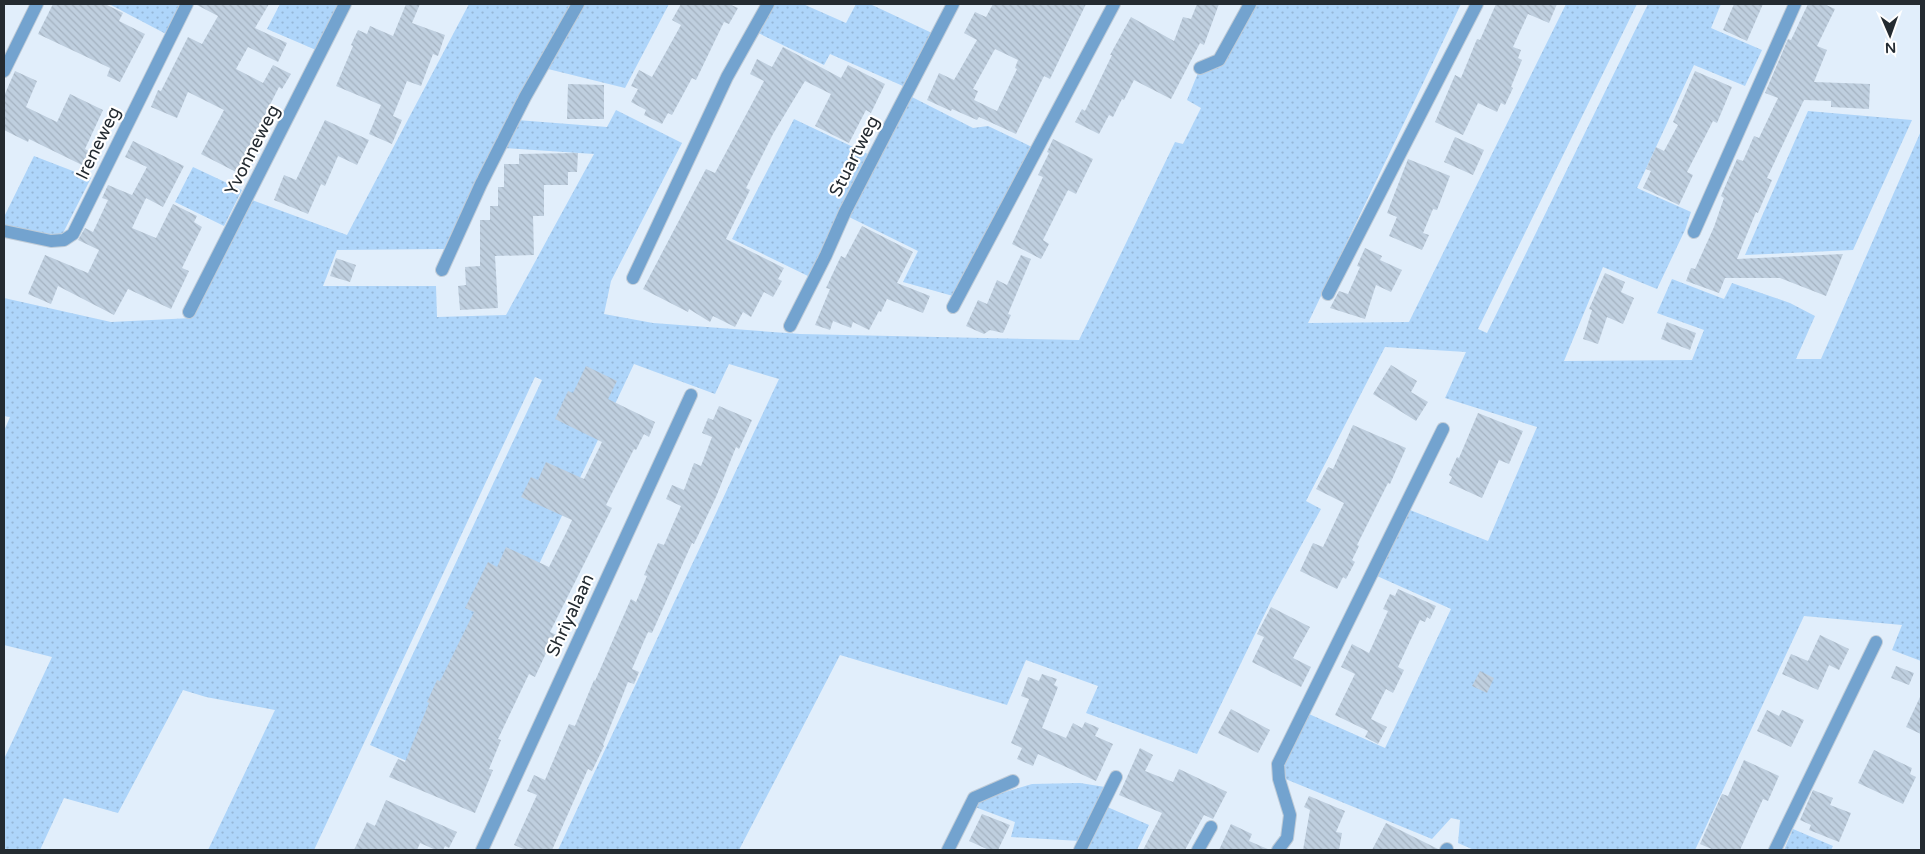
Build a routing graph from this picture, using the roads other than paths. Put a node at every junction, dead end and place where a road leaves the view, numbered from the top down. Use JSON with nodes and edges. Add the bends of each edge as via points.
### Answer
{"nodes":[{"id":1,"x":37,"y":4,"type":"edge"},
{"id":2,"x":187,"y":4,"type":"edge"},
{"id":3,"x":345,"y":4,"type":"edge"},
{"id":4,"x":578,"y":4,"type":"edge"},
{"id":5,"x":768,"y":4,"type":"edge"},
{"id":6,"x":953,"y":4,"type":"edge"},
{"id":7,"x":1114,"y":4,"type":"edge"},
{"id":8,"x":1250,"y":4,"type":"edge"},
{"id":9,"x":1477,"y":4,"type":"edge"},
{"id":10,"x":1795,"y":4,"type":"edge"},
{"id":11,"x":1200,"y":68,"type":"dead end"},
{"id":12,"x":4,"y":71,"type":"edge"},
{"id":13,"x":4,"y":231,"type":"edge"},
{"id":14,"x":1694,"y":232,"type":"dead end"},
{"id":15,"x":442,"y":270,"type":"dead end"},
{"id":16,"x":633,"y":278,"type":"dead end"},
{"id":17,"x":1328,"y":294,"type":"dead end"},
{"id":18,"x":952,"y":308,"type":"dead end"},
{"id":19,"x":189,"y":312,"type":"dead end"},
{"id":20,"x":790,"y":326,"type":"dead end"},
{"id":21,"x":691,"y":395,"type":"dead end"},
{"id":22,"x":1443,"y":429,"type":"dead end"},
{"id":23,"x":1876,"y":642,"type":"dead end"},
{"id":24,"x":1116,"y":777,"type":"dead end"},
{"id":25,"x":1013,"y":781,"type":"dead end"},
{"id":26,"x":1211,"y":827,"type":"dead end"},
{"id":27,"x":482,"y":850,"type":"edge"},
{"id":28,"x":948,"y":850,"type":"edge"},
{"id":29,"x":1080,"y":850,"type":"edge"},
{"id":30,"x":1198,"y":850,"type":"edge"},
{"id":31,"x":1278,"y":850,"type":"edge"},
{"id":32,"x":1775,"y":850,"type":"edge"}],
"edges":[{"from":1,"to":12,"type":"street"},
{"from":2,"to":13,"type":"street","name":"Ireneweg","via":[[73,234],[64,240],[52,240]]},
{"from":3,"to":19,"type":"street","name":"Yvonneweg"},
{"from":4,"to":15,"type":"street","via":[[525,97]]},
{"from":5,"to":16,"type":"street","via":[[727,77]]},
{"from":6,"to":20,"type":"street","name":"Stuartweg","via":[[844,212]]},
{"from":7,"to":18,"type":"street"},
{"from":8,"to":11,"type":"street","via":[[1219,60]]},
{"from":9,"to":17,"type":"street"},
{"from":10,"to":14,"type":"street"},
{"from":21,"to":27,"type":"street","name":"Shriyalaan"},
{"from":22,"to":31,"type":"street","via":[[1278,764],[1278,779],[1290,815],[1288,838]]},
{"from":23,"to":32,"type":"street"},
{"from":24,"to":29,"type":"street"},
{"from":25,"to":28,"type":"street","via":[[974,798]]},
{"from":26,"to":30,"type":"street"}]}
